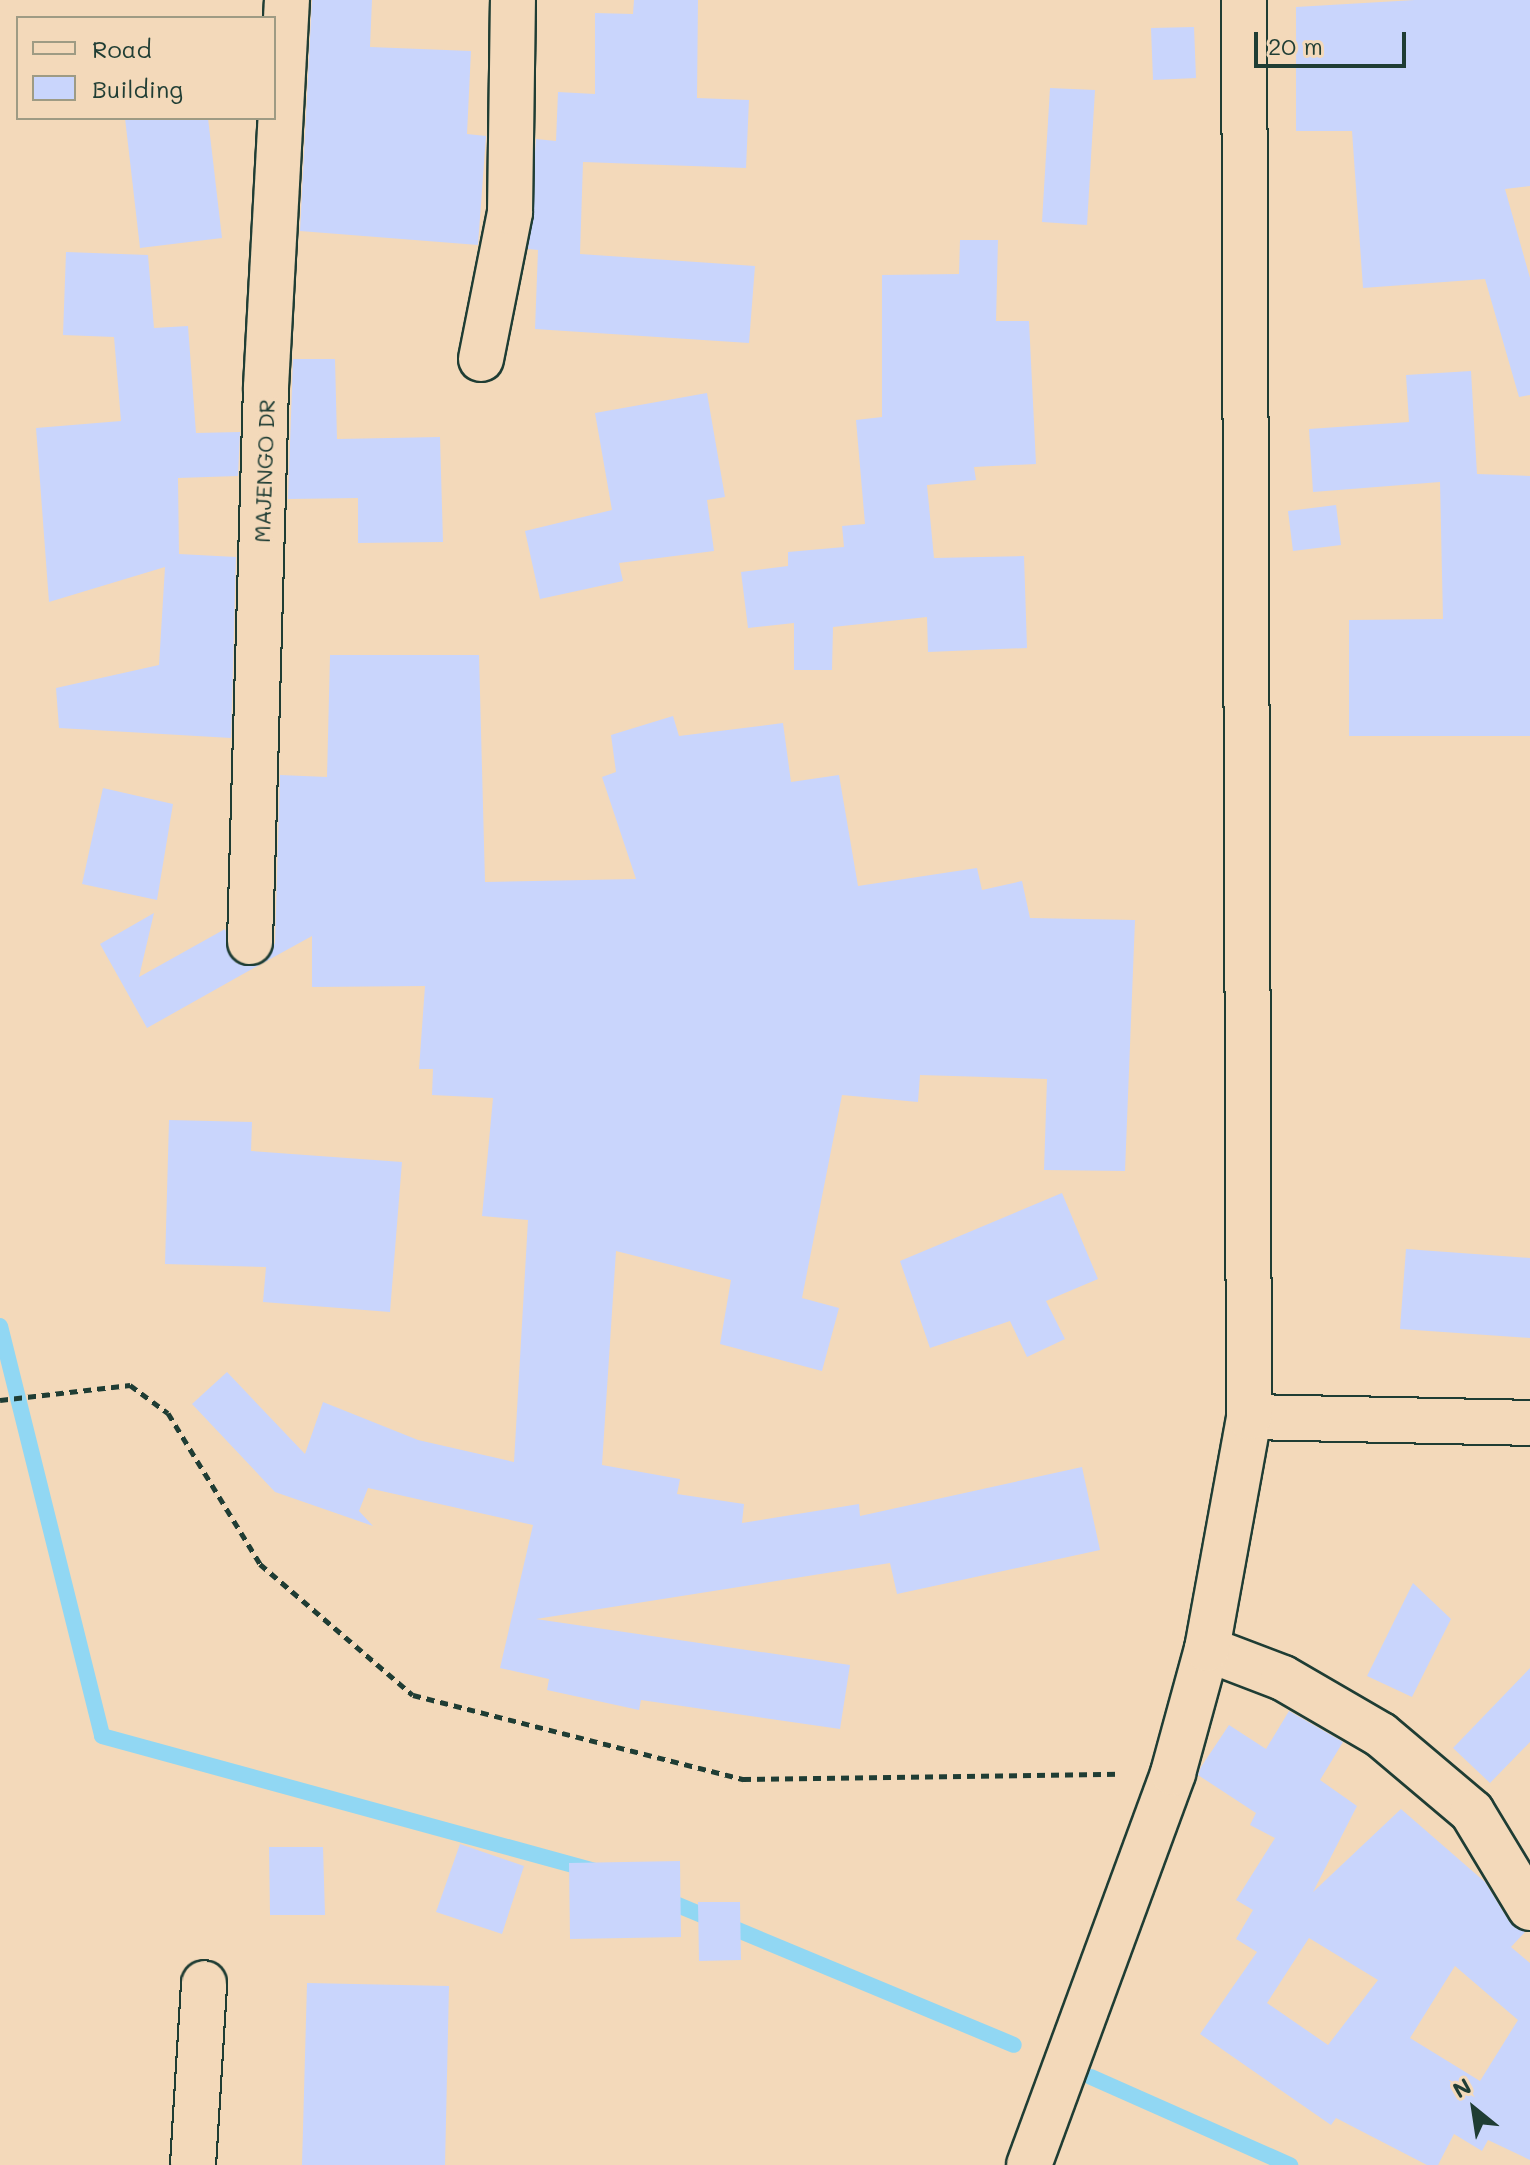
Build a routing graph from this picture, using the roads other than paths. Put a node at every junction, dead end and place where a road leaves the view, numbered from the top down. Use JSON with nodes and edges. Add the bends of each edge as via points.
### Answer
{"nodes":[{"id":1,"x":287,"y":0,"type":"edge"},
{"id":2,"x":513,"y":0,"type":"edge"},
{"id":3,"x":1244,"y":0,"type":"edge"},
{"id":4,"x":481,"y":359,"type":"dead end"},
{"id":5,"x":250,"y":942,"type":"dead end"},
{"id":6,"x":1249,"y":1417,"type":"junction"},
{"id":7,"x":1530,"y":1423,"type":"edge"},
{"id":8,"x":1207,"y":1649,"type":"junction"},
{"id":9,"x":1530,"y":1908,"type":"edge"},
{"id":10,"x":204,"y":1983,"type":"dead end"},
{"id":11,"x":193,"y":2165,"type":"edge"},
{"id":12,"x":1029,"y":2165,"type":"edge"}],
"edges":[{"from":1,"to":5,"type":"street","name":"MAJENGO DR","via":[[266,387]]},
{"from":2,"to":4,"type":"street","via":[[510,212]]},
{"from":3,"to":6,"type":"street"},
{"from":6,"to":7,"type":"street"},
{"from":6,"to":8,"type":"street"},
{"from":8,"to":9,"type":"street","via":[[1283,1678],[1381,1735],[1472,1812]]},
{"from":8,"to":12,"type":"street","via":[[1173,1773]]},
{"from":10,"to":11,"type":"street"}]}
